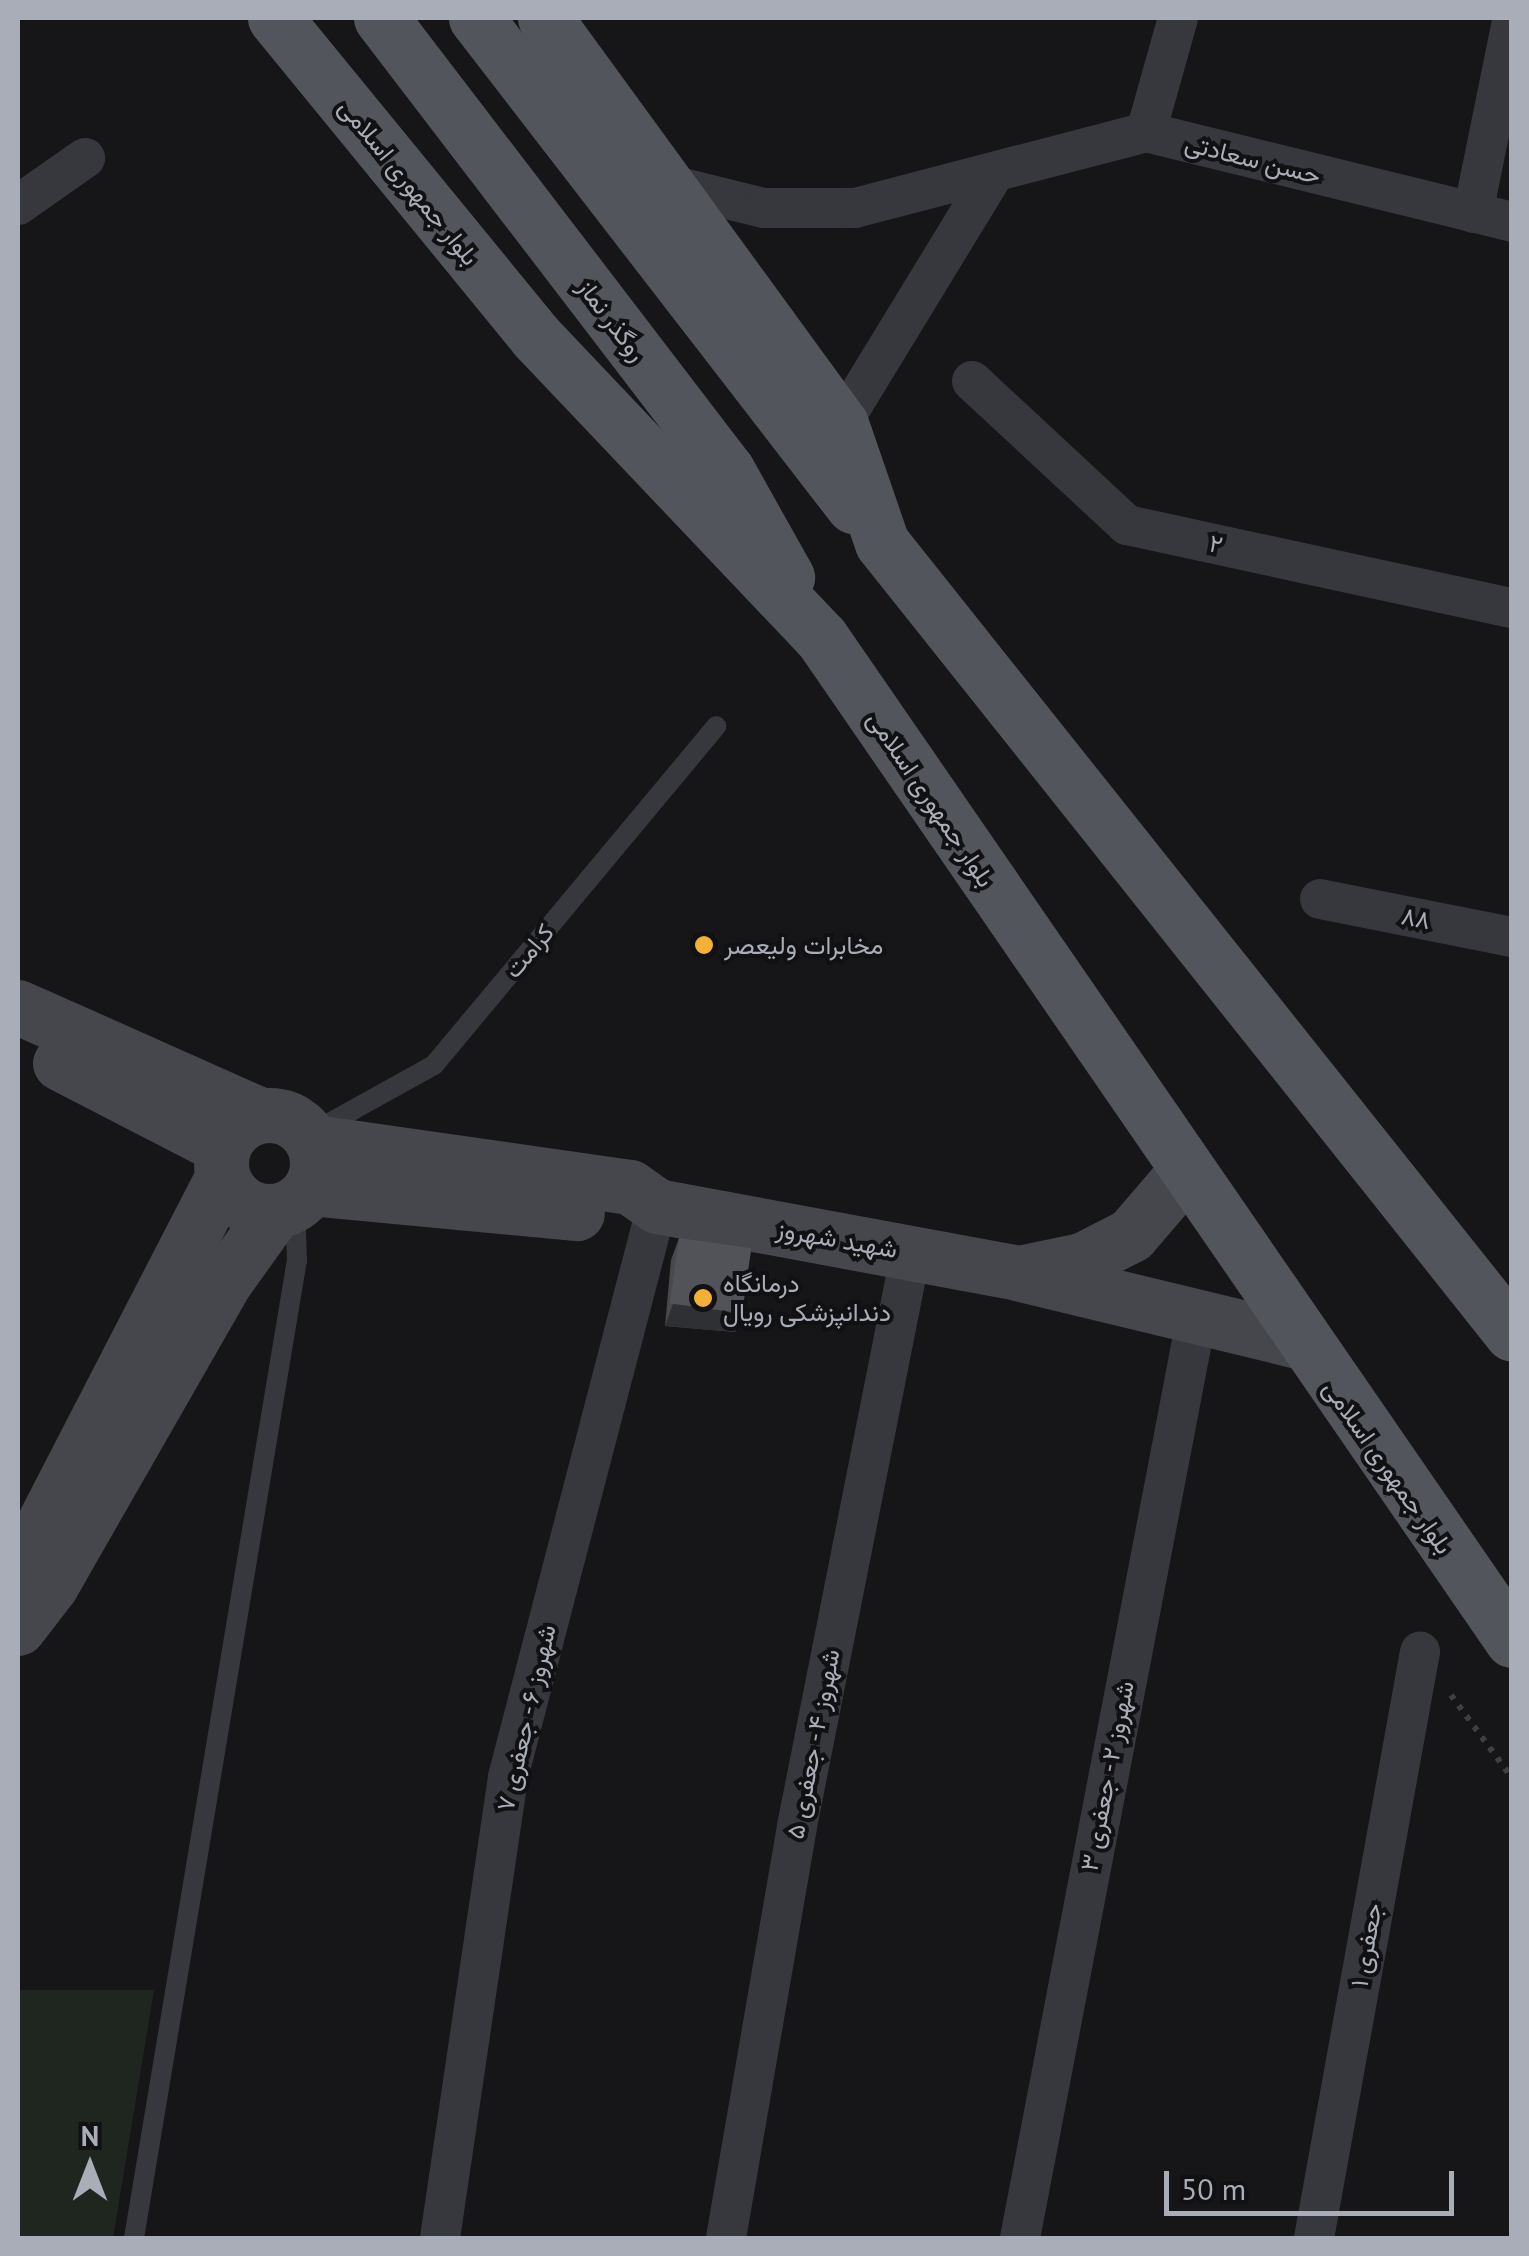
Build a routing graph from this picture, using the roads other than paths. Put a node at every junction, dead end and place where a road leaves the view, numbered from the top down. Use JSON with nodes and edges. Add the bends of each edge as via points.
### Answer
{"nodes":[{"id":1,"x":276,"y":18,"type":"edge"},
{"id":2,"x":381,"y":18,"type":"edge"},
{"id":3,"x":476,"y":18,"type":"edge"},
{"id":4,"x":545,"y":18,"type":"edge"},
{"id":5,"x":1178,"y":18,"type":"edge"},
{"id":6,"x":1512,"y":22,"type":"edge"},
{"id":7,"x":1146,"y":132,"type":"junction"},
{"id":8,"x":85,"y":158,"type":"dead end"},
{"id":9,"x":995,"y":172,"type":"junction"},
{"id":10,"x":666,"y":184,"type":"junction"},
{"id":11,"x":18,"y":205,"type":"edge"},
{"id":12,"x":1492,"y":218,"type":"edge"},
{"id":13,"x":972,"y":381,"type":"dead end"},
{"id":14,"x":816,"y":424,"type":"junction"},
{"id":15,"x":1512,"y":608,"type":"edge"},
{"id":16,"x":821,"y":637,"type":"junction"},
{"id":17,"x":716,"y":726,"type":"dead end"},
{"id":18,"x":1320,"y":900,"type":"dead end"},
{"id":19,"x":1512,"y":936,"type":"edge"},
{"id":20,"x":18,"y":1007,"type":"edge"},
{"id":21,"x":18,"y":1041,"type":"edge"},
{"id":22,"x":276,"y":1165,"type":"junction"},
{"id":23,"x":1185,"y":1172,"type":"junction"},
{"id":24,"x":658,"y":1206,"type":"junction"},
{"id":25,"x":911,"y":1252,"type":"junction"},
{"id":26,"x":1017,"y":1273,"type":"junction"},
{"id":27,"x":1503,"y":1313,"type":"edge"},
{"id":28,"x":1197,"y":1314,"type":"junction"},
{"id":29,"x":1302,"y":1342,"type":"junction"},
{"id":30,"x":18,"y":1572,"type":"edge"},
{"id":31,"x":18,"y":1628,"type":"edge"},
{"id":32,"x":1512,"y":1640,"type":"edge"},
{"id":33,"x":1420,"y":1652,"type":"road end"},
{"id":34,"x":134,"y":2238,"type":"edge"},
{"id":35,"x":440,"y":2238,"type":"edge"},
{"id":36,"x":726,"y":2238,"type":"edge"},
{"id":37,"x":1020,"y":2238,"type":"edge"},
{"id":38,"x":1314,"y":2238,"type":"edge"}],
"edges":[{"from":1,"to":16,"type":"main road","name":"بلوار جمهوری اسلامی","via":[[536,336]]},
{"from":2,"to":16,"type":"main road","name":"روگذر نماز","via":[[727,470]]},
{"from":3,"to":14,"type":"main road"},
{"from":4,"to":10,"type":"main road"},
{"from":5,"to":7,"type":"street"},
{"from":6,"to":12,"type":"street"},
{"from":7,"to":9,"type":"street","name":"حسن سعادتی"},
{"from":7,"to":12,"type":"street","name":"حسن سعادتی"},
{"from":8,"to":11,"type":"street"},
{"from":9,"to":10,"type":"street","name":"حسن سعادتی","via":[[855,208],[764,208]]},
{"from":9,"to":14,"type":"street"},
{"from":10,"to":14,"type":"main road"},
{"from":13,"to":15,"type":"street","name":"۲","via":[[1127,525]]},
{"from":14,"to":27,"type":"main road","via":[[882,543]]},
{"from":16,"to":23,"type":"main road","name":"بلوار جمهوری اسلامی"},
{"from":17,"to":22,"type":"lane","name":"کرامت","via":[[434,1065]]},
{"from":18,"to":19,"type":"street","name":"۸۸"},
{"from":20,"to":22,"type":"street","name":"شهید شهروز"},
{"from":21,"to":22,"type":"street","name":"شهید شهروز"},
{"from":22,"to":24,"type":"street","name":"شهید شهروز","via":[[618,1216]]},
{"from":22,"to":30,"type":"street"},
{"from":22,"to":31,"type":"street","name":"کرامت","via":[[226,1280],[51,1585]]},
{"from":22,"to":34,"type":"lane","via":[[296,1260]]},
{"from":23,"to":26,"type":"street","via":[[1131,1234],[1082,1260]]},
{"from":23,"to":29,"type":"main road","name":"بلوار جمهوری اسلامی"},
{"from":24,"to":25,"type":"street","name":"شهید شهروز"},
{"from":24,"to":35,"type":"street","name":"شهروز ۶ - جعفری ۷","via":[[508,1778]]},
{"from":25,"to":26,"type":"street","name":"شهید شهروز"},
{"from":25,"to":36,"type":"street","name":"شهروز ۴ - جعفری ۵","via":[[796,1826]]},
{"from":26,"to":28,"type":"street","name":"شهید شهروز"},
{"from":28,"to":29,"type":"street","name":"شهید شهروز"},
{"from":28,"to":37,"type":"street","name":"شهروز ۲ - جعفری ۳"},
{"from":29,"to":32,"type":"main road","name":"بلوار جمهوری اسلامی"},
{"from":33,"to":38,"type":"street","name":"جعفری ۱"}]}
